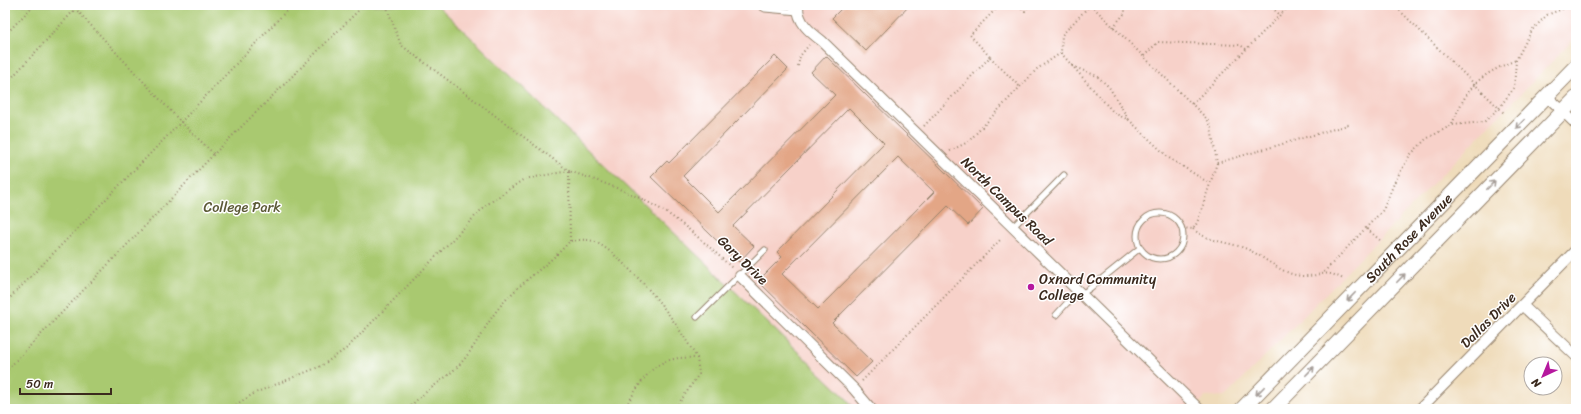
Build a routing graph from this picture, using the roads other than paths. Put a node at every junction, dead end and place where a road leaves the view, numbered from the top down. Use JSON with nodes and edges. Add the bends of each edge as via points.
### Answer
{"nodes":[{"id":1,"x":758,"y":5,"type":"edge"},
{"id":2,"x":798,"y":8,"type":"edge"},
{"id":3,"x":1576,"y":66,"type":"edge"},
{"id":4,"x":1547,"y":96,"type":"junction"},
{"id":5,"x":1576,"y":98,"type":"edge"},
{"id":6,"x":1563,"y":111,"type":"junction"},
{"id":7,"x":1576,"y":124,"type":"edge"},
{"id":8,"x":1064,"y":175,"type":"dead end"},
{"id":9,"x":1013,"y":227,"type":"junction"},
{"id":10,"x":1140,"y":248,"type":"junction"},
{"id":11,"x":765,"y":250,"type":"dead end"},
{"id":12,"x":1576,"y":250,"type":"edge"},
{"id":13,"x":740,"y":276,"type":"junction"},
{"id":14,"x":1081,"y":293,"type":"junction"},
{"id":15,"x":1522,"y":305,"type":"junction"},
{"id":16,"x":1056,"y":315,"type":"dead end"},
{"id":17,"x":697,"y":316,"type":"dead end"},
{"id":18,"x":1576,"y":356,"type":"edge"},
{"id":19,"x":871,"y":409,"type":"edge"},
{"id":20,"x":1199,"y":409,"type":"edge"},
{"id":21,"x":1242,"y":409,"type":"edge"},
{"id":22,"x":1273,"y":409,"type":"edge"},
{"id":23,"x":1420,"y":409,"type":"edge"}],
"edges":[{"from":1,"to":2,"type":"lane","via":[[765,9]]},
{"from":2,"to":9,"type":"street","name":"North Campus Road","via":[[807,29]]},
{"from":3,"to":4,"type":"main road","name":"South Rose Avenue"},
{"from":4,"to":6,"type":"street"},
{"from":4,"to":21,"type":"main road","name":"South Rose Avenue","one_way":true},
{"from":5,"to":6,"type":"main road","name":"South Rose Avenue"},
{"from":6,"to":7,"type":"street"},
{"from":22,"to":6,"type":"main road","name":"South Rose Avenue","one_way":true},
{"from":8,"to":9,"type":"lane"},
{"from":9,"to":14,"type":"street","name":"North Campus Road"},
{"from":10,"to":10,"type":"lane","via":[[1137,234],[1139,226],[1150,215],[1165,213],[1178,221],[1182,228],[1182,243],[1174,255],[1160,259],[1146,254]]},
{"from":10,"to":14,"type":"lane"},
{"from":11,"to":13,"type":"lane"},
{"from":12,"to":15,"type":"street","name":"Dallas Drive"},
{"from":13,"to":17,"type":"lane"},
{"from":13,"to":19,"type":"street","name":"Gary Drive"},
{"from":14,"to":16,"type":"lane"},
{"from":14,"to":20,"type":"street","name":"North Campus Road"},
{"from":15,"to":18,"type":"street"},
{"from":15,"to":23,"type":"street","name":"Dallas Drive"}]}
